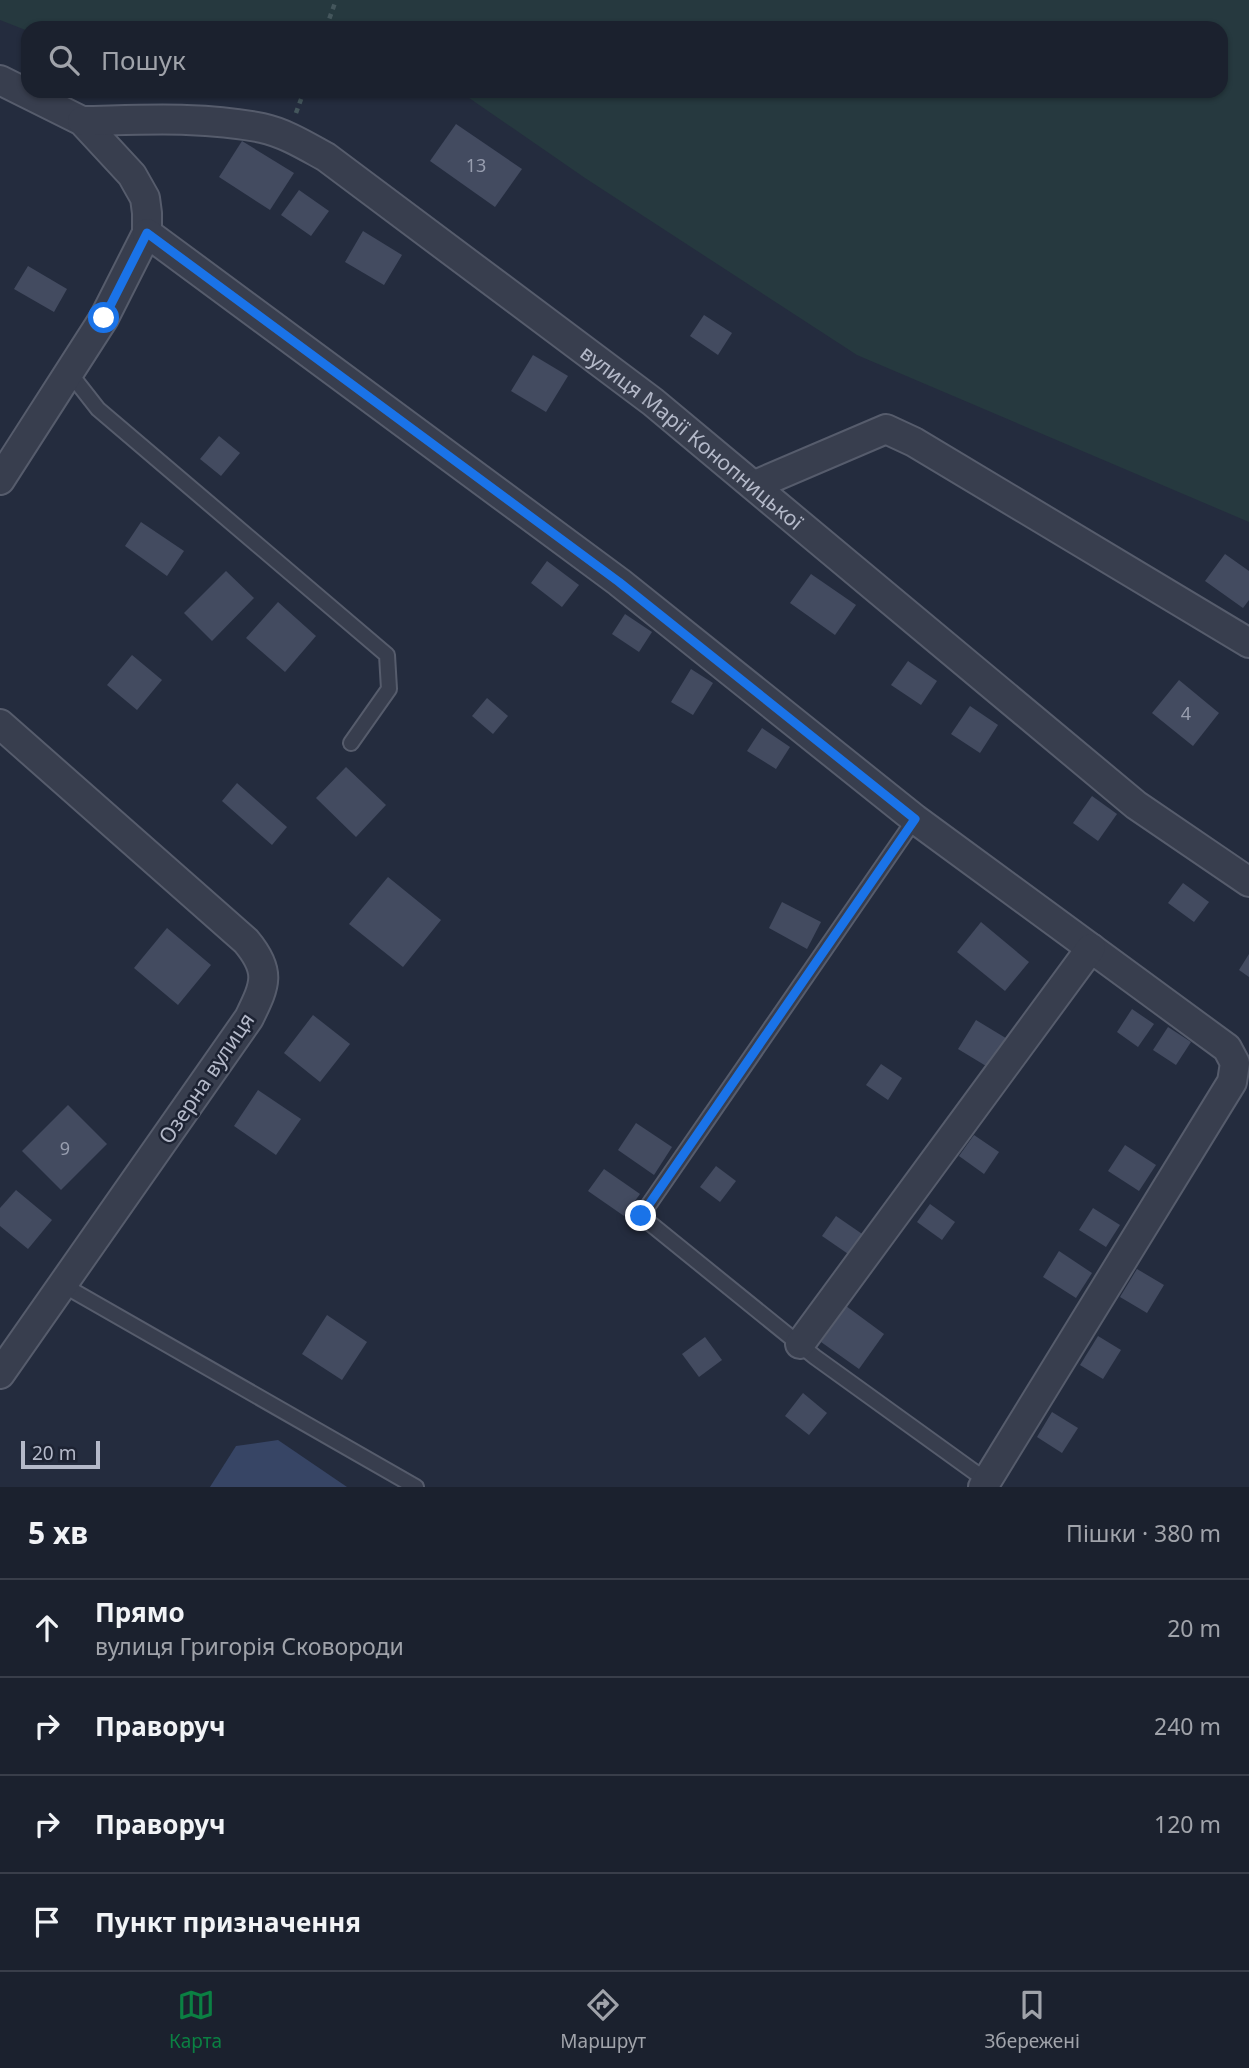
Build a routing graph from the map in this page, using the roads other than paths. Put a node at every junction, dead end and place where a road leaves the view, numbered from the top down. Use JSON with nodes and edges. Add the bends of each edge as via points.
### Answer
{"nodes":[{"id":1,"x":0,"y":80,"type":"edge"},
{"id":2,"x":21,"y":90,"type":"edge"},
{"id":3,"x":36,"y":98,"type":"edge"},
{"id":4,"x":82,"y":121,"type":"junction"},
{"id":5,"x":147,"y":233,"type":"junction"},
{"id":6,"x":69,"y":372,"type":"junction"},
{"id":7,"x":0,"y":480,"type":"edge"},
{"id":8,"x":755,"y":485,"type":"junction"},
{"id":9,"x":1249,"y":643,"type":"edge"},
{"id":10,"x":0,"y":724,"type":"edge"},
{"id":11,"x":351,"y":743,"type":"dead end"},
{"id":12,"x":915,"y":819,"type":"junction"},
{"id":13,"x":1249,"y":882,"type":"edge"},
{"id":14,"x":1091,"y":948,"type":"junction"},
{"id":15,"x":63,"y":1285,"type":"junction"},
{"id":16,"x":800,"y":1344,"type":"junction"},
{"id":17,"x":0,"y":1374,"type":"edge"},
{"id":18,"x":985,"y":1484,"type":"edge"},
{"id":19,"x":416,"y":1487,"type":"edge"}],
"edges":[{"from":1,"to":2,"type":"street"},
{"from":3,"to":4,"type":"street"},
{"from":4,"to":5,"type":"street","via":[[132,175],[145,198]]},
{"from":4,"to":8,"type":"street","name":"вулиця Марії Конопницької","via":[[170,119],[263,128],[317,152],[545,320]]},
{"from":5,"to":6,"type":"street","via":[[104,318]]},
{"from":5,"to":12,"type":"street","via":[[619,582]]},
{"from":6,"to":7,"type":"street"},
{"from":6,"to":11,"type":"lane","via":[[98,409],[387,655],[389,689]]},
{"from":8,"to":9,"type":"street","via":[[886,429]]},
{"from":8,"to":13,"type":"street","name":"вулиця Марії Конопницької","via":[[1136,805]]},
{"from":10,"to":15,"type":"street","name":"Озерна вулиця","via":[[246,941],[265,972],[263,989],[249,1018]]},
{"from":12,"to":14,"type":"street"},
{"from":12,"to":16,"type":"lane","via":[[641,1216]]},
{"from":14,"to":16,"type":"street"},
{"from":14,"to":18,"type":"street","via":[[1227,1048],[1235,1073]]},
{"from":15,"to":17,"type":"street","name":"Озерна вулиця"},
{"from":15,"to":19,"type":"lane"},
{"from":16,"to":18,"type":"lane"}]}
